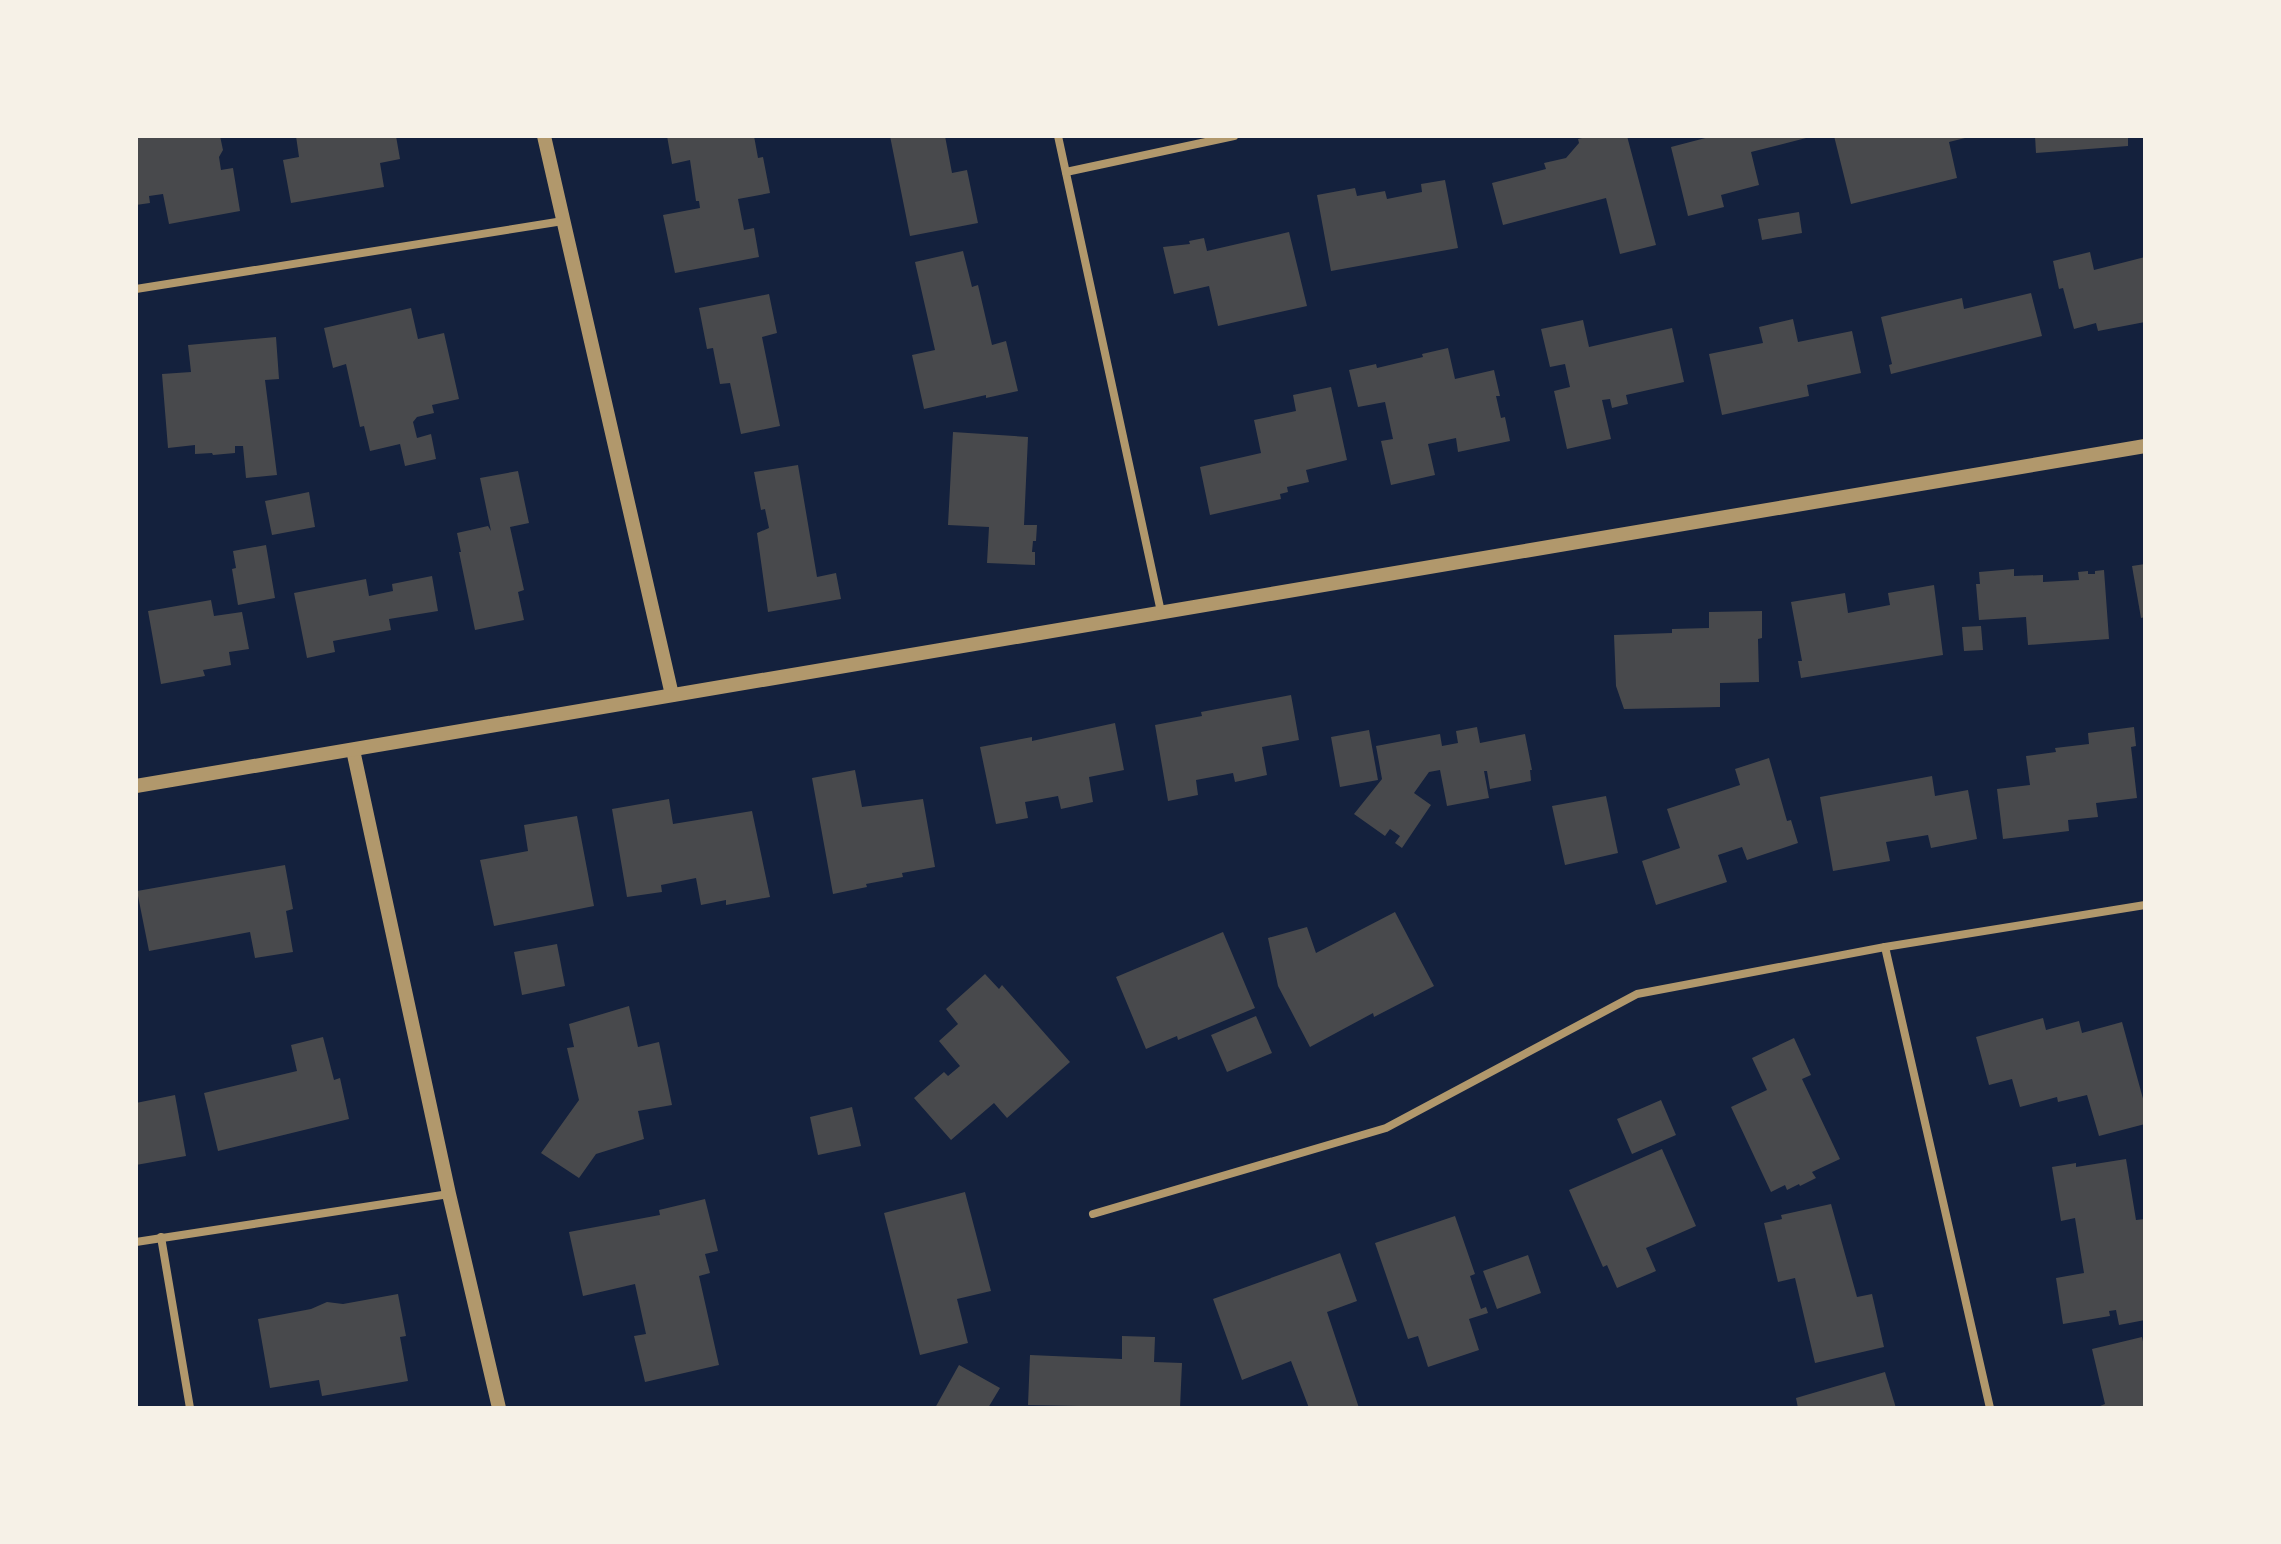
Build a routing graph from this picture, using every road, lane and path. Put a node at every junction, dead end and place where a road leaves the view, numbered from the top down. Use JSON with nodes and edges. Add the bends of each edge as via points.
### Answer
{"nodes":[{"id":1,"x":544,"y":136,"type":"edge"},
{"id":2,"x":1058,"y":136,"type":"edge"},
{"id":3,"x":1234,"y":136,"type":"edge"},
{"id":4,"x":1066,"y":172,"type":"junction"},
{"id":5,"x":563,"y":221,"type":"junction"},
{"id":6,"x":136,"y":289,"type":"edge"},
{"id":7,"x":2145,"y":446,"type":"edge"},
{"id":8,"x":1161,"y":612,"type":"junction"},
{"id":9,"x":672,"y":695,"type":"junction"},
{"id":10,"x":353,"y":750,"type":"junction"},
{"id":11,"x":136,"y":786,"type":"edge"},
{"id":12,"x":2145,"y":905,"type":"edge"},
{"id":13,"x":1885,"y":947,"type":"junction"},
{"id":14,"x":449,"y":1194,"type":"junction"},
{"id":15,"x":1093,"y":1214,"type":"dead end"},
{"id":16,"x":161,"y":1237,"type":"junction"},
{"id":17,"x":136,"y":1242,"type":"edge"},
{"id":18,"x":190,"y":1408,"type":"edge"},
{"id":19,"x":499,"y":1408,"type":"edge"},
{"id":20,"x":1990,"y":1408,"type":"edge"}],
"edges":[{"from":1,"to":5,"type":"street"},
{"from":2,"to":4,"type":"street"},
{"from":3,"to":4,"type":"street"},
{"from":4,"to":8,"type":"street"},
{"from":5,"to":6,"type":"street"},
{"from":5,"to":9,"type":"street"},
{"from":7,"to":8,"type":"street"},
{"from":8,"to":9,"type":"street"},
{"from":9,"to":10,"type":"street"},
{"from":10,"to":11,"type":"street"},
{"from":10,"to":14,"type":"street"},
{"from":12,"to":13,"type":"street"},
{"from":13,"to":15,"type":"street","via":[[1637,994],[1386,1128]]},
{"from":13,"to":20,"type":"street"},
{"from":14,"to":16,"type":"street"},
{"from":14,"to":19,"type":"street"},
{"from":16,"to":17,"type":"street"},
{"from":16,"to":18,"type":"street"}]}
